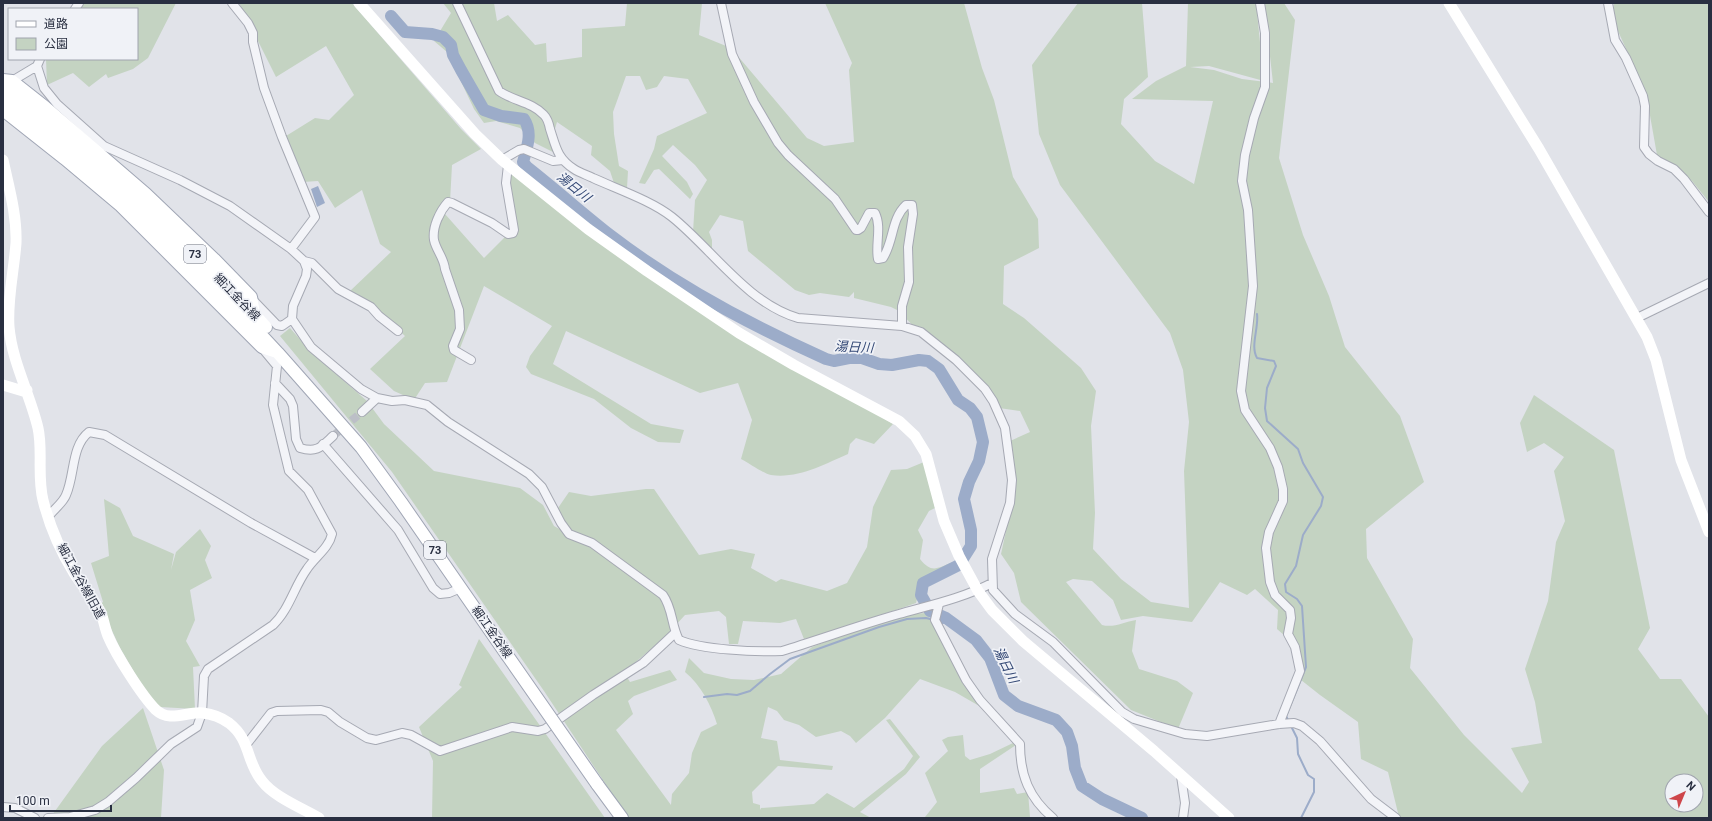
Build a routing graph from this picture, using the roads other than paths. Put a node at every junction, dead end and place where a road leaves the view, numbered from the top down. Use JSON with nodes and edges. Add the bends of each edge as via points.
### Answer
{"nodes":[{"id":1,"x":232,"y":3,"type":"edge"},
{"id":2,"x":359,"y":3,"type":"edge"},
{"id":3,"x":458,"y":3,"type":"edge"},
{"id":4,"x":721,"y":3,"type":"edge"},
{"id":5,"x":1260,"y":3,"type":"edge"},
{"id":6,"x":1449,"y":3,"type":"edge"},
{"id":7,"x":1608,"y":3,"type":"edge"},
{"id":8,"x":38,"y":63,"type":"edge"},
{"id":9,"x":6,"y":82,"type":"edge"},
{"id":10,"x":3,"y":108,"type":"edge"},
{"id":11,"x":3,"y":160,"type":"edge"},
{"id":12,"x":563,"y":160,"type":"junction"},
{"id":13,"x":505,"y":162,"type":"junction"},
{"id":14,"x":8,"y":184,"type":"junction"},
{"id":15,"x":3,"y":196,"type":"edge"},
{"id":16,"x":1709,"y":212,"type":"edge"},
{"id":17,"x":291,"y":249,"type":"junction"},
{"id":18,"x":304,"y":261,"type":"junction"},
{"id":19,"x":1709,"y":283,"type":"edge"},
{"id":20,"x":251,"y":297,"type":"junction"},
{"id":21,"x":254,"y":313,"type":"junction"},
{"id":22,"x":1637,"y":318,"type":"junction"},
{"id":23,"x":292,"y":319,"type":"junction"},
{"id":24,"x":902,"y":326,"type":"junction"},
{"id":25,"x":398,"y":331,"type":"dead end"},
{"id":26,"x":262,"y":348,"type":"junction"},
{"id":27,"x":278,"y":353,"type":"junction"},
{"id":28,"x":470,"y":360,"type":"dead end"},
{"id":29,"x":275,"y":383,"type":"junction"},
{"id":30,"x":3,"y":385,"type":"edge"},
{"id":31,"x":27,"y":390,"type":"junction"},
{"id":32,"x":377,"y":398,"type":"junction"},
{"id":33,"x":362,"y":412,"type":"tunnel mouth"},
{"id":34,"x":333,"y":436,"type":"tunnel mouth"},
{"id":35,"x":323,"y":444,"type":"junction"},
{"id":36,"x":361,"y":447,"type":"junction"},
{"id":37,"x":48,"y":517,"type":"junction"},
{"id":38,"x":1709,"y":532,"type":"edge"},
{"id":39,"x":315,"y":558,"type":"junction"},
{"id":40,"x":992,"y":583,"type":"junction"},
{"id":41,"x":461,"y":588,"type":"junction"},
{"id":42,"x":978,"y":591,"type":"junction"},
{"id":43,"x":938,"y":604,"type":"junction"},
{"id":44,"x":675,"y":632,"type":"junction"},
{"id":45,"x":202,"y":713,"type":"junction"},
{"id":46,"x":1279,"y":724,"type":"junction"},
{"id":47,"x":246,"y":744,"type":"junction"},
{"id":48,"x":1181,"y":776,"type":"junction"},
{"id":49,"x":3,"y":807,"type":"edge"},
{"id":50,"x":96,"y":814,"type":"edge"},
{"id":51,"x":35,"y":818,"type":"edge"},
{"id":52,"x":48,"y":818,"type":"edge"},
{"id":53,"x":319,"y":818,"type":"edge"},
{"id":54,"x":622,"y":818,"type":"edge"},
{"id":55,"x":1053,"y":818,"type":"edge"},
{"id":56,"x":1183,"y":818,"type":"edge"},
{"id":57,"x":1229,"y":818,"type":"edge"},
{"id":58,"x":1396,"y":818,"type":"edge"}],
"edges":[{"from":1,"to":17,"type":"street","via":[[253,33],[264,88],[315,216]]},
{"from":2,"to":13,"type":"street","via":[[453,112]]},
{"from":3,"to":12,"type":"street","via":[[500,90],[507,96],[536,108],[545,116],[558,154]]},
{"from":4,"to":24,"type":"street","via":[[732,54],[754,102],[778,143],[788,156],[835,199],[856,230],[861,228],[869,213],[875,213],[878,259],[883,258],[887,252],[900,210],[906,205],[912,205],[908,248],[909,282],[902,306]]},
{"from":5,"to":46,"type":"street","via":[[1265,33],[1265,87],[1244,156],[1242,181],[1248,210],[1253,286],[1241,391],[1246,410],[1270,448],[1283,489],[1283,501],[1269,532],[1266,548],[1270,582],[1275,595],[1290,610],[1288,634],[1300,671]]},
{"from":6,"to":22,"type":"street","via":[[1543,156]]},
{"from":7,"to":16,"type":"street","via":[[1615,40],[1643,96],[1644,147],[1658,161],[1674,169]]},
{"from":8,"to":9,"type":"street"},
{"from":8,"to":17,"type":"street","via":[[44,88],[57,104],[104,146],[230,206]]},
{"from":9,"to":20,"type":"main road","via":[[79,136],[146,194]]},
{"from":9,"to":21,"type":"main road","name":"細江金谷線","number":"73","via":[[148,209]]},
{"from":10,"to":26,"type":"main road","number":"73","via":[[121,206]]},
{"from":10,"to":27,"type":"main road","name":"細江金谷線","number":"73","via":[[64,147],[150,222],[207,277]]},
{"from":11,"to":14,"type":"street","name":"細江金谷線旧道"},
{"from":12,"to":13,"type":"street","via":[[553,161],[524,149]]},
{"from":12,"to":24,"type":"street","via":[[575,169],[670,215],[750,290],[784,314],[798,318]]},
{"from":13,"to":28,"type":"street","via":[[513,233],[508,234],[492,223],[448,202],[436,223],[434,240],[444,262],[459,310],[460,329],[453,346],[454,350]]},
{"from":13,"to":42,"type":"street","via":[[600,237],[739,333],[899,421],[915,436],[926,454],[944,521]]},
{"from":14,"to":15,"type":"street"},
{"from":14,"to":31,"type":"street","name":"細江金谷線旧道","via":[[15,215],[16,242],[8,312],[9,329]]},
{"from":17,"to":18,"type":"street"},
{"from":18,"to":23,"type":"street","via":[[306,276],[292,306]]},
{"from":18,"to":25,"type":"street","via":[[312,263],[338,289],[371,307]]},
{"from":19,"to":22,"type":"street"},
{"from":20,"to":21,"type":"main road"},
{"from":20,"to":23,"type":"street","via":[[277,325],[282,326]]},
{"from":21,"to":36,"type":"main road","name":"細江金谷線","number":"73","via":[[344,418]]},
{"from":22,"to":38,"type":"street","via":[[1656,360],[1683,464]]},
{"from":23,"to":32,"type":"street","via":[[311,347],[361,389]]},
{"from":24,"to":40,"type":"street","via":[[921,332],[956,360],[989,395],[1005,428],[1012,480],[1010,503],[992,559]]},
{"from":26,"to":27,"type":"main road","number":"73"},
{"from":26,"to":29,"type":"street","via":[[277,366]]},
{"from":27,"to":36,"type":"main road","name":"細江金谷線","number":"73"},
{"from":29,"to":35,"type":"street","via":[[293,406],[296,439],[300,448],[310,451]]},
{"from":29,"to":39,"type":"street","via":[[274,404],[289,471],[308,490],[332,534],[331,542]]},
{"from":30,"to":31,"type":"street"},
{"from":31,"to":37,"type":"street","name":"細江金谷線旧道","via":[[38,430],[40,482]]},
{"from":32,"to":33,"type":"street"},
{"from":32,"to":44,"type":"street","via":[[427,405],[448,422],[529,474],[542,487],[561,523],[570,534],[592,543],[663,595],[670,604]]},
{"from":34,"to":35,"type":"street"},
{"from":35,"to":41,"type":"street","via":[[398,530],[433,588],[440,594]]},
{"from":36,"to":41,"type":"main road","name":"細江金谷線","number":"73"},
{"from":37,"to":39,"type":"street","via":[[66,497],[79,442],[89,432],[110,438],[251,523]]},
{"from":37,"to":45,"type":"street","name":"細江金谷線旧道","via":[[74,572],[102,615],[115,650],[148,701],[164,715]]},
{"from":39,"to":45,"type":"street","via":[[273,626],[208,669],[204,676]]},
{"from":40,"to":42,"type":"street"},
{"from":40,"to":46,"type":"street","via":[[994,590],[1015,614],[1053,642],[1122,712],[1134,719],[1185,734],[1207,736]]},
{"from":41,"to":54,"type":"main road","name":"細江金谷線","number":"73","bridge":true},
{"from":42,"to":43,"type":"street"},
{"from":42,"to":48,"type":"street","via":[[992,610],[1023,641]]},
{"from":43,"to":44,"type":"street","via":[[782,651],[762,652],[696,645],[679,640]]},
{"from":43,"to":55,"type":"street","via":[[935,620],[966,680],[980,700],[1020,744],[1020,756],[1027,784],[1040,807]]},
{"from":44,"to":47,"type":"street","via":[[643,663],[545,729],[538,731],[512,727],[440,751],[411,735],[402,734],[376,740],[367,738],[321,710],[277,711],[271,713]]},
{"from":45,"to":47,"type":"street","name":"細江金谷線旧道","via":[[227,722],[237,730]]},
{"from":45,"to":50,"type":"street","via":[[197,727],[171,744]]},
{"from":46,"to":58,"type":"street","via":[[1294,723],[1306,728],[1371,799]]},
{"from":47,"to":53,"type":"street","name":"細江金谷線旧道","via":[[255,771],[263,783],[274,793]]},
{"from":48,"to":56,"type":"street","via":[[1185,803]]},
{"from":48,"to":57,"type":"street"},
{"from":49,"to":51,"type":"street","via":[[15,808]]},
{"from":50,"to":52,"type":"street"}]}
